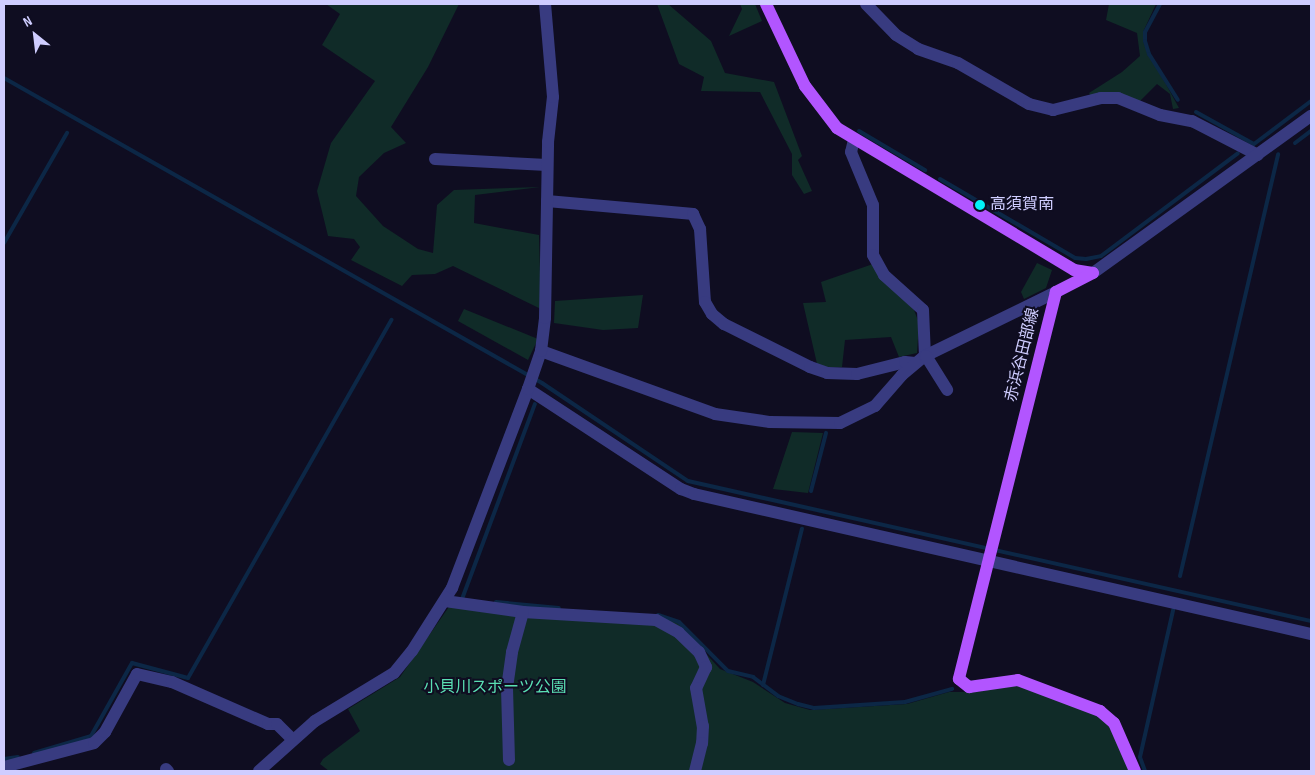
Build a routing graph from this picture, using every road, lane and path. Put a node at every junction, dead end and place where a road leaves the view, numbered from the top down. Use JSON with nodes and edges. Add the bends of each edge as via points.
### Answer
{"nodes":[{"id":1,"x":545,"y":4,"type":"edge"},
{"id":2,"x":766,"y":4,"type":"edge"},
{"id":3,"x":866,"y":4,"type":"edge"},
{"id":4,"x":1311,"y":116,"type":"edge"},
{"id":5,"x":854,"y":140,"type":"junction"},
{"id":6,"x":1258,"y":155,"type":"junction"},
{"id":7,"x":435,"y":159,"type":"dead end"},
{"id":8,"x":547,"y":165,"type":"junction"},
{"id":9,"x":547,"y":202,"type":"junction"},
{"id":10,"x":1093,"y":273,"type":"junction"},
{"id":11,"x":1056,"y":292,"type":"junction"},
{"id":12,"x":541,"y":351,"type":"junction"},
{"id":13,"x":922,"y":358,"type":"junction"},
{"id":14,"x":530,"y":382,"type":"junction"},
{"id":15,"x":947,"y":390,"type":"dead end"},
{"id":16,"x":990,"y":553,"type":"junction"},
{"id":17,"x":445,"y":601,"type":"junction"},
{"id":18,"x":523,"y":612,"type":"junction"},
{"id":19,"x":1311,"y":634,"type":"edge"},
{"id":20,"x":292,"y":739,"type":"junction"},
{"id":21,"x":509,"y":760,"type":"dead end"},
{"id":22,"x":4,"y":767,"type":"edge"},
{"id":23,"x":259,"y":771,"type":"edge"},
{"id":24,"x":694,"y":771,"type":"edge"},
{"id":25,"x":1135,"y":771,"type":"edge"}],
"edges":[{"from":1,"to":8,"type":"street","via":[[553,68]]},
{"from":2,"to":5,"type":"main road","via":[[805,86],[821,110]]},
{"from":3,"to":6,"type":"street","via":[[896,35],[918,49],[958,63],[1029,104],[1053,110],[1101,98],[1118,98],[1160,115],[1192,121]]},
{"from":4,"to":6,"type":"street"},
{"from":5,"to":10,"type":"main road","via":[[1074,270]]},
{"from":5,"to":13,"type":"street","via":[[851,152],[873,205],[873,255],[884,274],[923,310]]},
{"from":6,"to":10,"type":"street"},
{"from":7,"to":8,"type":"street"},
{"from":8,"to":9,"type":"street"},
{"from":9,"to":12,"type":"street","via":[[545,318]]},
{"from":9,"to":13,"type":"street","via":[[693,214],[700,229],[705,302],[712,314],[724,324],[810,368],[827,373],[857,374]]},
{"from":10,"to":11,"type":"main road","name":"赤浜谷田部線"},
{"from":11,"to":13,"type":"street"},
{"from":11,"to":16,"type":"main road","name":"赤浜谷田部線"},
{"from":12,"to":13,"type":"street","via":[[714,414],[814,424],[840,423],[862,415]]},
{"from":12,"to":14,"type":"street"},
{"from":13,"to":15,"type":"street"},
{"from":14,"to":16,"type":"street","via":[[681,489]]},
{"from":14,"to":17,"type":"street"},
{"from":16,"to":19,"type":"street"},
{"from":16,"to":25,"type":"main road","name":"赤浜谷田部線","via":[[960,674],[961,682],[972,687],[1018,680],[1100,711],[1114,722]]},
{"from":17,"to":18,"type":"street"},
{"from":17,"to":20,"type":"street","via":[[394,673],[315,721]]},
{"from":18,"to":21,"type":"street","via":[[512,652],[507,688]]},
{"from":18,"to":24,"type":"street","via":[[656,620],[679,632],[699,652],[706,667],[696,688],[703,726]]},
{"from":20,"to":22,"type":"street","via":[[277,724],[268,724],[172,682],[137,674],[105,732],[94,743]]},
{"from":20,"to":23,"type":"street"}]}
